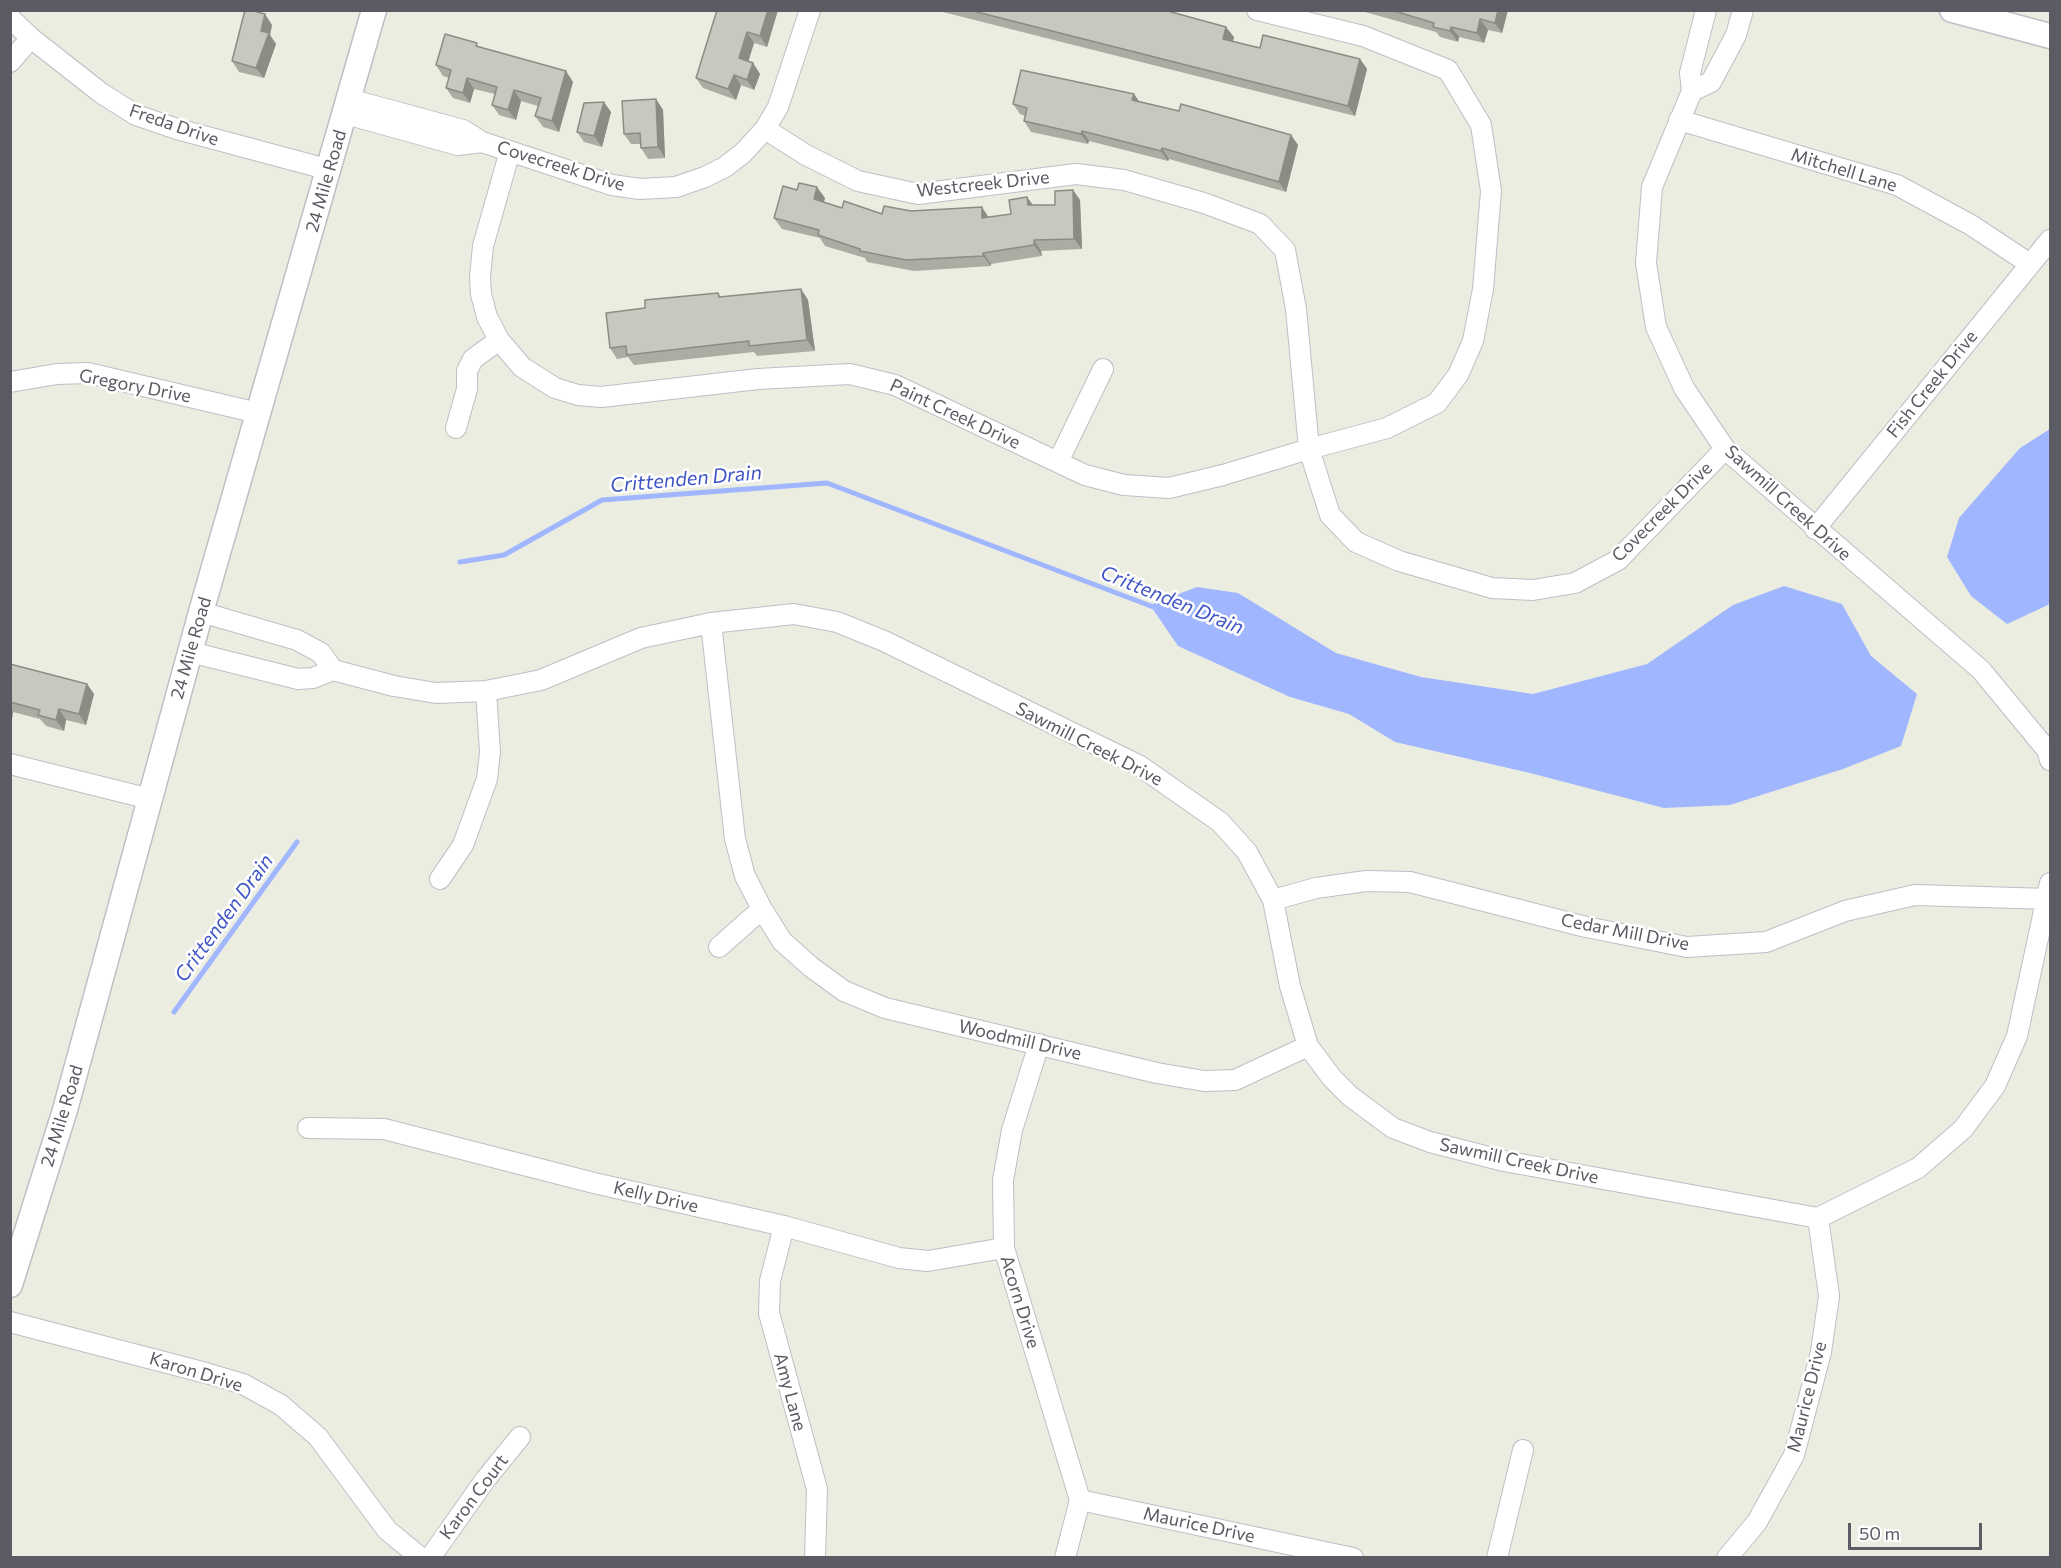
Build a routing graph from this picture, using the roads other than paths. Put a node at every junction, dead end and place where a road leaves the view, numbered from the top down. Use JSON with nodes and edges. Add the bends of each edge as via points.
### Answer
{"nodes":[{"id":1,"x":375,"y":10,"type":"edge"},
{"id":2,"x":810,"y":10,"type":"edge"},
{"id":3,"x":1257,"y":10,"type":"edge"},
{"id":4,"x":1706,"y":10,"type":"edge"},
{"id":5,"x":1743,"y":10,"type":"edge"},
{"id":6,"x":1952,"y":10,"type":"edge"},
{"id":7,"x":10,"y":18,"type":"edge"},
{"id":8,"x":2050,"y":36,"type":"edge"},
{"id":9,"x":31,"y":38,"type":"junction"},
{"id":10,"x":10,"y":62,"type":"edge"},
{"id":11,"x":1692,"y":91,"type":"junction"},
{"id":12,"x":347,"y":107,"type":"junction"},
{"id":13,"x":1678,"y":120,"type":"junction"},
{"id":14,"x":765,"y":129,"type":"junction"},
{"id":15,"x":510,"y":152,"type":"junction"},
{"id":16,"x":330,"y":170,"type":"junction"},
{"id":17,"x":2050,"y":240,"type":"edge"},
{"id":18,"x":2030,"y":264,"type":"junction"},
{"id":19,"x":499,"y":340,"type":"junction"},
{"id":20,"x":1102,"y":369,"type":"dead end"},
{"id":21,"x":10,"y":382,"type":"edge"},
{"id":22,"x":258,"y":413,"type":"junction"},
{"id":23,"x":456,"y":428,"type":"dead end"},
{"id":24,"x":1309,"y":449,"type":"junction"},
{"id":25,"x":1725,"y":449,"type":"junction"},
{"id":26,"x":1058,"y":462,"type":"junction"},
{"id":27,"x":1815,"y":528,"type":"junction"},
{"id":28,"x":201,"y":612,"type":"junction"},
{"id":29,"x":711,"y":623,"type":"junction"},
{"id":30,"x":190,"y":652,"type":"junction"},
{"id":31,"x":333,"y":670,"type":"junction"},
{"id":32,"x":486,"y":691,"type":"junction"},
{"id":33,"x":2049,"y":753,"type":"edge"},
{"id":34,"x":10,"y":764,"type":"edge"},
{"id":35,"x":150,"y":799,"type":"junction"},
{"id":36,"x":440,"y":879,"type":"dead end"},
{"id":37,"x":2049,"y":893,"type":"edge"},
{"id":38,"x":1273,"y":900,"type":"junction"},
{"id":39,"x":762,"y":909,"type":"junction"},
{"id":40,"x":719,"y":947,"type":"dead end"},
{"id":41,"x":1039,"y":1044,"type":"junction"},
{"id":42,"x":1308,"y":1046,"type":"junction"},
{"id":43,"x":308,"y":1128,"type":"dead end"},
{"id":44,"x":1818,"y":1218,"type":"junction"},
{"id":45,"x":784,"y":1226,"type":"junction"},
{"id":46,"x":1004,"y":1248,"type":"junction"},
{"id":47,"x":10,"y":1285,"type":"edge"},
{"id":48,"x":10,"y":1322,"type":"edge"},
{"id":49,"x":520,"y":1437,"type":"dead end"},
{"id":50,"x":1523,"y":1450,"type":"dead end"},
{"id":51,"x":1080,"y":1500,"type":"junction"},
{"id":52,"x":421,"y":1557,"type":"edge"},
{"id":53,"x":430,"y":1557,"type":"edge"},
{"id":54,"x":815,"y":1557,"type":"edge"},
{"id":55,"x":1065,"y":1557,"type":"edge"},
{"id":56,"x":1353,"y":1557,"type":"edge"},
{"id":57,"x":1497,"y":1557,"type":"edge"},
{"id":58,"x":1727,"y":1557,"type":"edge"}],
"edges":[{"from":1,"to":12,"type":"street","name":"24 Mile Road"},
{"from":2,"to":14,"type":"street","via":[[778,107]]},
{"from":3,"to":24,"type":"street","name":"Paint Creek Drive","via":[[1363,36],[1448,70],[1481,125],[1491,191],[1483,289],[1473,341],[1458,375],[1437,403],[1387,428]]},
{"from":4,"to":11,"type":"street","name":"Sawmill Creek Drive","via":[[1690,73]]},
{"from":5,"to":11,"type":"street","name":"Sawmill Creek Drive","via":[[1736,35],[1711,82]]},
{"from":6,"to":8,"type":"street"},
{"from":7,"to":9,"type":"street","name":"Freda Drive"},
{"from":9,"to":10,"type":"street"},
{"from":9,"to":16,"type":"street","name":"Freda Drive","via":[[136,115]]},
{"from":11,"to":13,"type":"street","name":"Sawmill Creek Drive"},
{"from":12,"to":15,"type":"street","name":"Covecreek Drive","via":[[423,127],[463,130]]},
{"from":12,"to":16,"type":"street","name":"24 Mile Road"},
{"from":13,"to":18,"type":"street","name":"Mitchell Lane","via":[[1897,185],[1971,225]]},
{"from":13,"to":25,"type":"street","name":"Sawmill Creek Drive","via":[[1652,188],[1646,263],[1656,327],[1684,388]]},
{"from":14,"to":15,"type":"street","name":"Covecreek Drive","via":[[725,166],[676,187],[620,187]]},
{"from":14,"to":24,"type":"street","name":"Westcreek Drive","via":[[858,181],[918,194],[1076,174],[1124,180],[1260,224],[1285,250],[1304,375]]},
{"from":15,"to":19,"type":"street","name":"Paint Creek Drive","via":[[483,246],[480,277],[487,317]]},
{"from":16,"to":22,"type":"street","name":"24 Mile Road"},
{"from":17,"to":18,"type":"street","name":"Fish Creek Drive"},
{"from":18,"to":27,"type":"street","name":"Fish Creek Drive"},
{"from":19,"to":23,"type":"street","via":[[473,358],[467,370],[467,389]]},
{"from":19,"to":26,"type":"street","name":"Paint Creek Drive","via":[[522,367],[544,382],[566,392],[589,396],[824,374],[872,378],[896,385]]},
{"from":20,"to":26,"type":"street"},
{"from":21,"to":22,"type":"street","name":"Gregory Drive","via":[[57,374],[88,374]]},
{"from":22,"to":28,"type":"street","name":"24 Mile Road"},
{"from":24,"to":25,"type":"street","name":"Covecreek Drive","via":[[1330,515],[1356,542],[1399,561],[1492,588],[1533,590],[1575,583],[1618,560]]},
{"from":24,"to":26,"type":"street","name":"Paint Creek Drive","via":[[1168,488],[1104,482]]},
{"from":25,"to":27,"type":"street","name":"Sawmill Creek Drive"},
{"from":27,"to":33,"type":"street","name":"Sawmill Creek Drive","via":[[1981,670]]},
{"from":28,"to":30,"type":"street","name":"24 Mile Road"},
{"from":28,"to":31,"type":"street","via":[[297,640],[321,653]]},
{"from":29,"to":32,"type":"street","name":"Sawmill Creek Drive","via":[[641,638],[541,680]]},
{"from":29,"to":38,"type":"street","name":"Sawmill Creek Drive","via":[[794,615],[837,622],[885,641],[1105,748],[1149,772],[1220,822],[1246,852]]},
{"from":29,"to":39,"type":"street","name":"Woodmill Drive","via":[[735,839],[745,876]]},
{"from":30,"to":31,"type":"street","via":[[298,679]]},
{"from":30,"to":35,"type":"street","name":"24 Mile Road"},
{"from":31,"to":32,"type":"street","name":"Sawmill Creek Drive","via":[[436,693]]},
{"from":32,"to":36,"type":"street","via":[[490,752],[487,779],[463,845]]},
{"from":34,"to":35,"type":"street"},
{"from":35,"to":47,"type":"street","name":"24 Mile Road","via":[[65,1110]]},
{"from":37,"to":38,"type":"street","name":"Cedar Mill Drive","via":[[1915,895],[1845,911],[1766,942],[1687,947],[1586,927],[1410,882],[1366,881],[1316,888]]},
{"from":37,"to":44,"type":"street","via":[[2017,1036],[1995,1086],[1963,1129],[1918,1168]]},
{"from":38,"to":42,"type":"street","name":"Sawmill Creek Drive","via":[[1290,986]]},
{"from":39,"to":40,"type":"street"},
{"from":39,"to":41,"type":"street","name":"Woodmill Drive","via":[[782,941],[844,991],[885,1008]]},
{"from":41,"to":42,"type":"street","name":"Woodmill Drive","via":[[1204,1081],[1235,1080]]},
{"from":41,"to":46,"type":"street","name":"Acorn Drive","via":[[1012,1130],[1003,1180]]},
{"from":42,"to":44,"type":"street","name":"Sawmill Creek Drive","via":[[1332,1078],[1373,1116],[1430,1142],[1504,1161]]},
{"from":43,"to":45,"type":"street","name":"Kelly Drive","via":[[384,1129]]},
{"from":44,"to":58,"type":"street","name":"Maurice Drive","via":[[1829,1296],[1821,1352],[1794,1455],[1757,1522]]},
{"from":45,"to":46,"type":"street","name":"Kelly Drive","via":[[899,1258],[928,1261]]},
{"from":45,"to":54,"type":"street","name":"Amy Lane","via":[[771,1281],[769,1313],[817,1489]]},
{"from":46,"to":51,"type":"street","name":"Acorn Drive"},
{"from":48,"to":52,"type":"street","name":"Karon Drive","via":[[243,1384],[281,1405],[318,1437],[387,1530]]},
{"from":49,"to":53,"type":"street","name":"Karon Court"},
{"from":50,"to":57,"type":"street"},
{"from":51,"to":55,"type":"street"},
{"from":51,"to":56,"type":"street","name":"Maurice Drive"}]}
